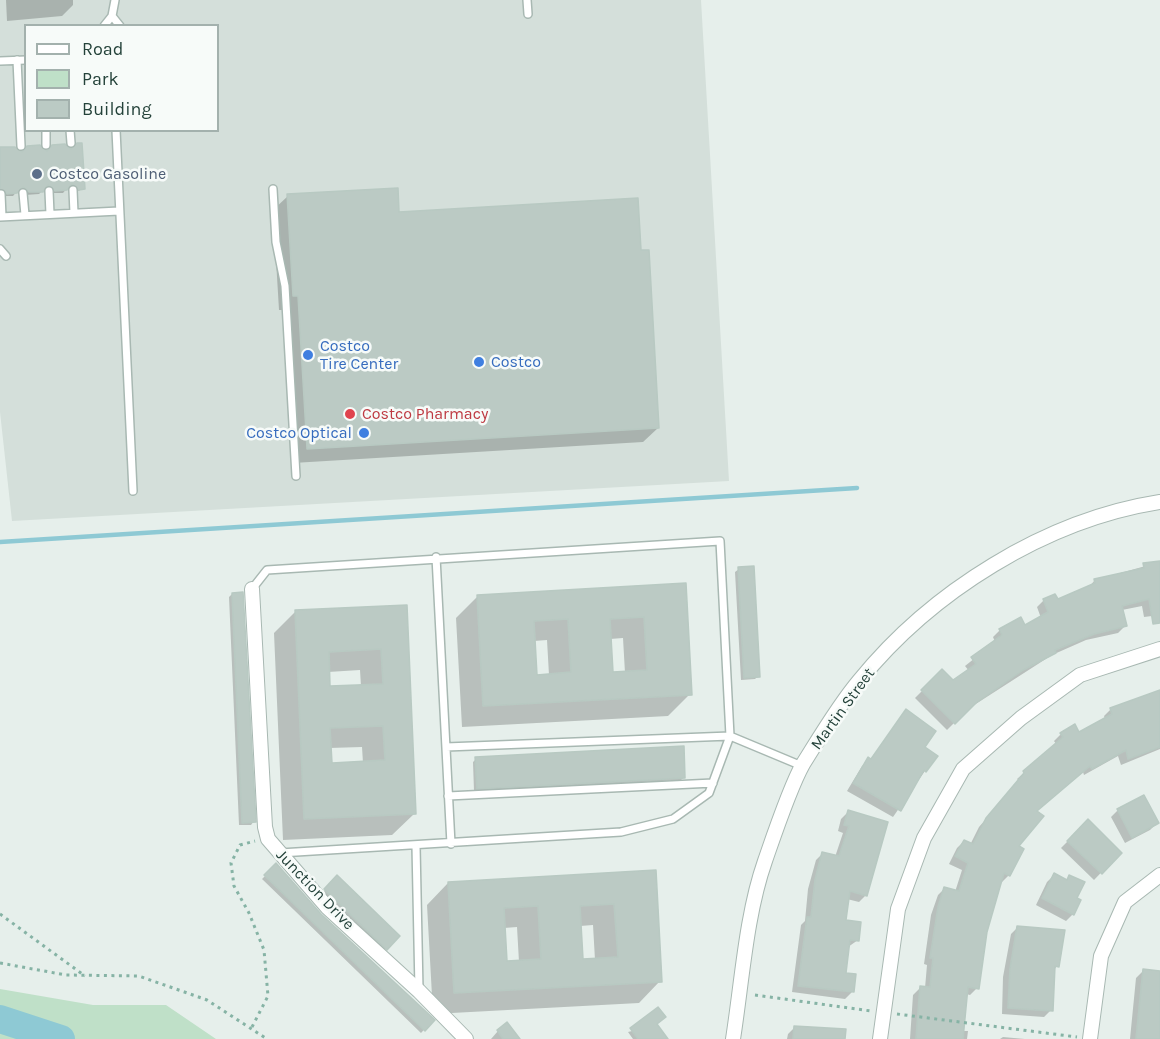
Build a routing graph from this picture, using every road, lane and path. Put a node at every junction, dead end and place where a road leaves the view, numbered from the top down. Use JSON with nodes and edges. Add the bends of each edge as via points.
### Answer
{"nodes":[{"id":1,"x":115,"y":0,"type":"edge"},
{"id":2,"x":527,"y":0,"type":"edge"},
{"id":3,"x":528,"y":14,"type":"dead end"},
{"id":4,"x":112,"y":16,"type":"junction"},
{"id":5,"x":106,"y":24,"type":"edge"},
{"id":6,"x":118,"y":24,"type":"edge"},
{"id":7,"x":17,"y":60,"type":"junction"},
{"id":8,"x":24,"y":60,"type":"edge"},
{"id":9,"x":0,"y":61,"type":"edge"},
{"id":10,"x":46,"y":132,"type":"edge"},
{"id":11,"x":70,"y":132,"type":"edge"},
{"id":12,"x":116,"y":132,"type":"edge"},
{"id":13,"x":71,"y":143,"type":"dead end"},
{"id":14,"x":46,"y":145,"type":"dead end"},
{"id":15,"x":21,"y":146,"type":"dead end"},
{"id":16,"x":273,"y":189,"type":"dead end"},
{"id":17,"x":73,"y":190,"type":"dead end"},
{"id":18,"x":49,"y":191,"type":"dead end"},
{"id":19,"x":24,"y":193,"type":"dead end"},
{"id":20,"x":1,"y":194,"type":"edge"},
{"id":21,"x":119,"y":211,"type":"junction"},
{"id":22,"x":74,"y":213,"type":"junction"},
{"id":23,"x":50,"y":214,"type":"junction"},
{"id":24,"x":25,"y":215,"type":"junction"},
{"id":25,"x":1,"y":217,"type":"edge"},
{"id":26,"x":0,"y":249,"type":"edge"},
{"id":27,"x":6,"y":256,"type":"dead end"},
{"id":28,"x":296,"y":476,"type":"dead end"},
{"id":29,"x":133,"y":491,"type":"dead end"},
{"id":30,"x":1160,"y":502,"type":"edge"},
{"id":31,"x":436,"y":557,"type":"junction"},
{"id":32,"x":252,"y":589,"type":"joint"},
{"id":33,"x":1160,"y":649,"type":"edge"},
{"id":34,"x":730,"y":736,"type":"junction"},
{"id":35,"x":446,"y":747,"type":"junction"},
{"id":36,"x":802,"y":766,"type":"junction"},
{"id":37,"x":713,"y":783,"type":"junction"},
{"id":38,"x":448,"y":796,"type":"junction"},
{"id":39,"x":268,"y":839,"type":"junction"},
{"id":40,"x":451,"y":844,"type":"junction"},
{"id":41,"x":416,"y":846,"type":"junction"},
{"id":42,"x":277,"y":853,"type":"junction"},
{"id":43,"x":1160,"y":874,"type":"edge"},
{"id":44,"x":0,"y":914,"type":"edge"},
{"id":45,"x":0,"y":963,"type":"edge"},
{"id":46,"x":86,"y":977,"type":"junction"},
{"id":47,"x":419,"y":991,"type":"junction"},
{"id":48,"x":755,"y":995,"type":"dead end"},
{"id":49,"x":876,"y":1012,"type":"dead end"},
{"id":50,"x":892,"y":1014,"type":"dead end"},
{"id":51,"x":252,"y":1027,"type":"junction"},
{"id":52,"x":1083,"y":1038,"type":"edge"},
{"id":53,"x":267,"y":1039,"type":"edge"},
{"id":54,"x":466,"y":1039,"type":"edge"},
{"id":55,"x":733,"y":1039,"type":"edge"},
{"id":56,"x":880,"y":1039,"type":"edge"}],
"edges":[{"from":1,"to":4,"type":"lane"},
{"from":2,"to":3,"type":"lane"},
{"from":4,"to":5,"type":"lane"},
{"from":4,"to":6,"type":"lane"},
{"from":7,"to":8,"type":"lane"},
{"from":7,"to":9,"type":"lane"},
{"from":7,"to":15,"type":"lane"},
{"from":10,"to":14,"type":"lane"},
{"from":11,"to":13,"type":"lane"},
{"from":12,"to":21,"type":"lane"},
{"from":16,"to":28,"type":"lane","via":[[276,242],[285,286]]},
{"from":17,"to":22,"type":"lane"},
{"from":18,"to":23,"type":"lane"},
{"from":19,"to":24,"type":"lane"},
{"from":20,"to":25,"type":"lane"},
{"from":21,"to":22,"type":"lane"},
{"from":21,"to":29,"type":"lane"},
{"from":22,"to":23,"type":"lane"},
{"from":23,"to":24,"type":"lane"},
{"from":24,"to":25,"type":"lane"},
{"from":26,"to":27,"type":"lane"},
{"from":30,"to":36,"type":"street","name":"Martin Street","via":[[1135,506],[1065,530],[1009,556],[958,589],[909,629],[858,681]]},
{"from":31,"to":32,"type":"lane","via":[[267,570]]},
{"from":31,"to":34,"type":"lane","via":[[720,541]]},
{"from":31,"to":35,"type":"lane"},
{"from":32,"to":39,"type":"street","name":"Junction Drive"},
{"from":33,"to":56,"type":"street","via":[[1080,675],[963,769],[924,838],[898,909]]},
{"from":34,"to":35,"type":"lane"},
{"from":34,"to":36,"type":"lane"},
{"from":34,"to":37,"type":"lane"},
{"from":35,"to":38,"type":"lane"},
{"from":36,"to":55,"type":"street","name":"Martin Street","via":[[764,863]]},
{"from":37,"to":38,"type":"lane"},
{"from":37,"to":40,"type":"lane","via":[[709,793],[673,819],[621,832]]},
{"from":38,"to":40,"type":"lane"},
{"from":39,"to":42,"type":"street","name":"Junction Drive"},
{"from":39,"to":51,"type":"path","via":[[240,845],[231,863],[234,886],[264,950],[268,996]]},
{"from":40,"to":41,"type":"lane"},
{"from":41,"to":42,"type":"lane"},
{"from":41,"to":47,"type":"lane"},
{"from":42,"to":47,"type":"street","name":"Junction Drive","via":[[327,908]]},
{"from":43,"to":52,"type":"street","via":[[1125,902],[1101,956]]},
{"from":44,"to":46,"type":"path"},
{"from":45,"to":46,"type":"path"},
{"from":46,"to":51,"type":"path","via":[[139,976],[207,1000]]},
{"from":47,"to":54,"type":"street","name":"Junction Drive"},
{"from":48,"to":49,"type":"path"},
{"from":50,"to":52,"type":"path"},
{"from":51,"to":53,"type":"path"}]}
